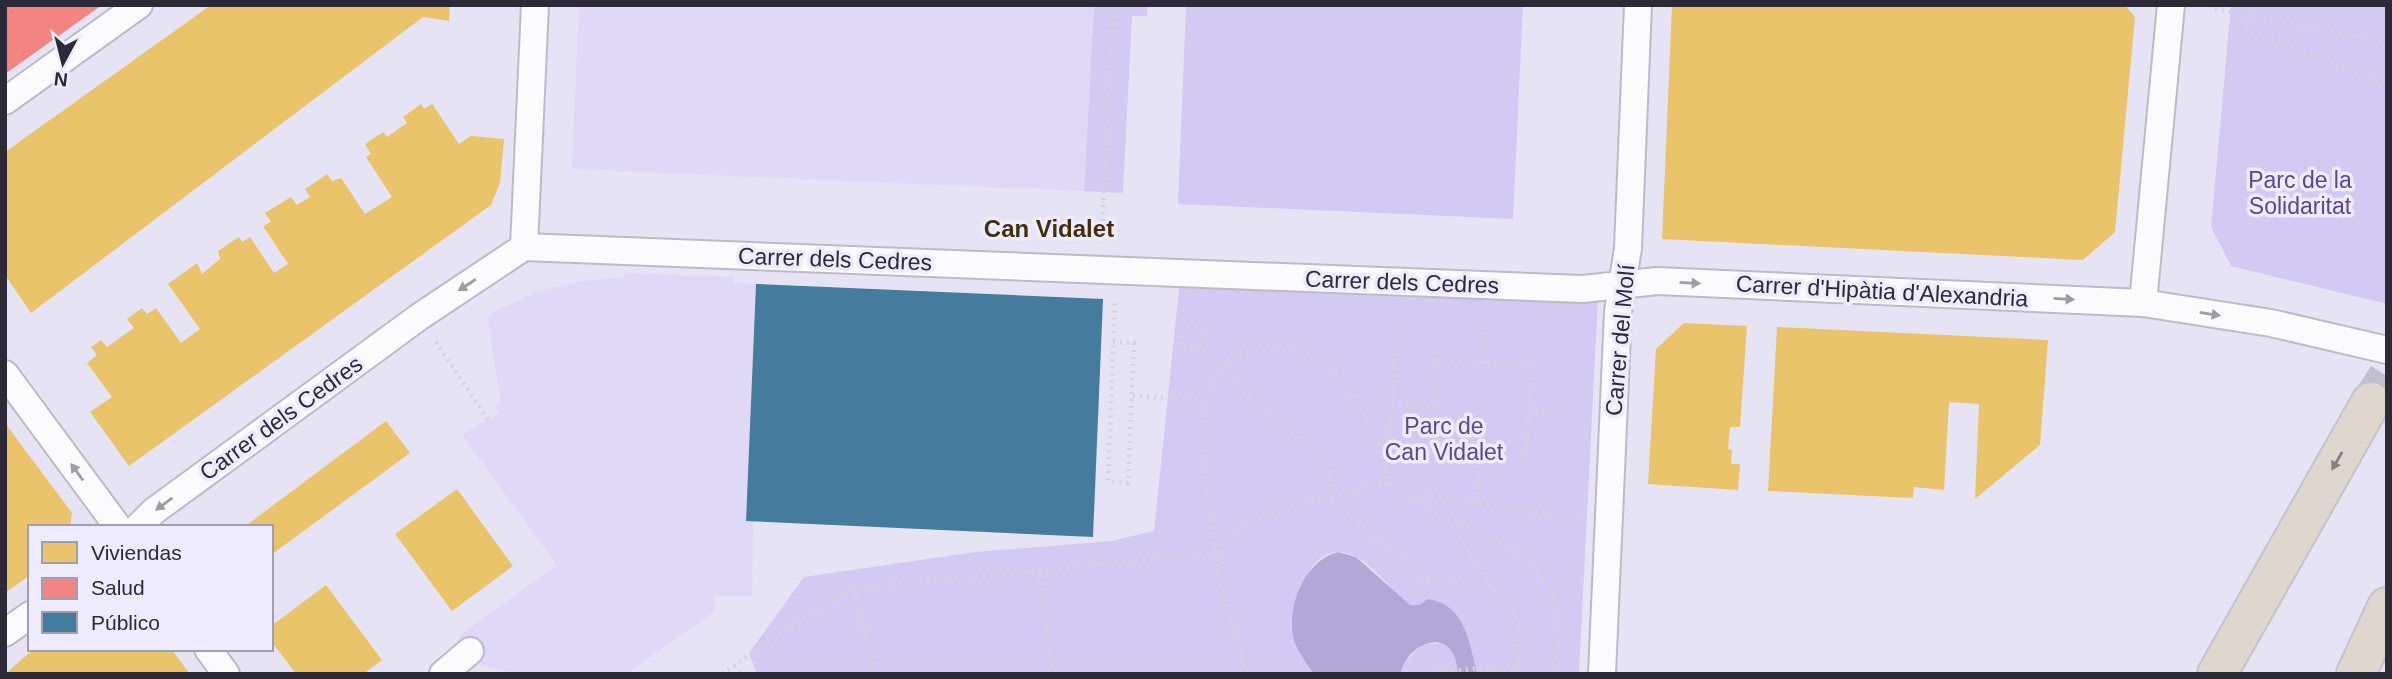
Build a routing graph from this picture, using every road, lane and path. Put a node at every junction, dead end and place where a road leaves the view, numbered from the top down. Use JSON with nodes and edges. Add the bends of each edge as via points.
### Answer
{"nodes":[{"id":1,"x":139,"y":5,"type":"edge"},
{"id":2,"x":535,"y":5,"type":"edge"},
{"id":3,"x":1113,"y":5,"type":"edge"},
{"id":4,"x":1638,"y":5,"type":"edge"},
{"id":5,"x":2171,"y":5,"type":"edge"},
{"id":6,"x":2215,"y":9,"type":"dead end"},
{"id":7,"x":2240,"y":15,"type":"junction"},
{"id":8,"x":2387,"y":42,"type":"edge"},
{"id":9,"x":2387,"y":79,"type":"edge"},
{"id":10,"x":5,"y":101,"type":"edge"},
{"id":11,"x":1102,"y":235,"type":"dead end"},
{"id":12,"x":524,"y":247,"type":"junction"},
{"id":13,"x":1622,"y":285,"type":"junction"},
{"id":14,"x":1115,"y":289,"type":"dead end"},
{"id":15,"x":2143,"y":303,"type":"junction"},
{"id":16,"x":419,"y":317,"type":"junction"},
{"id":17,"x":1396,"y":332,"type":"dead end"},
{"id":18,"x":1486,"y":333,"type":"dead end"},
{"id":19,"x":1113,"y":342,"type":"junction"},
{"id":20,"x":1199,"y":344,"type":"junction"},
{"id":21,"x":2387,"y":350,"type":"edge"},
{"id":22,"x":1485,"y":362,"type":"junction"},
{"id":23,"x":1221,"y":373,"type":"junction"},
{"id":24,"x":5,"y":374,"type":"edge"},
{"id":25,"x":1133,"y":396,"type":"junction"},
{"id":26,"x":1205,"y":400,"type":"junction"},
{"id":27,"x":2371,"y":402,"type":"tunnel mouth"},
{"id":28,"x":1392,"y":405,"type":"junction"},
{"id":29,"x":1435,"y":407,"type":"junction"},
{"id":30,"x":1528,"y":412,"type":"junction"},
{"id":31,"x":1563,"y":413,"type":"dead end"},
{"id":32,"x":488,"y":420,"type":"dead end"},
{"id":33,"x":1384,"y":453,"type":"junction"},
{"id":34,"x":1479,"y":456,"type":"junction"},
{"id":35,"x":1386,"y":481,"type":"junction"},
{"id":36,"x":1411,"y":498,"type":"junction"},
{"id":37,"x":1331,"y":499,"type":"junction"},
{"id":38,"x":1477,"y":502,"type":"junction"},
{"id":39,"x":1458,"y":523,"type":"junction"},
{"id":40,"x":1609,"y":524,"type":"junction"},
{"id":41,"x":117,"y":525,"type":"edge"},
{"id":42,"x":140,"y":525,"type":"edge"},
{"id":43,"x":1214,"y":537,"type":"junction"},
{"id":44,"x":1217,"y":552,"type":"junction"},
{"id":45,"x":1038,"y":571,"type":"junction"},
{"id":46,"x":1469,"y":583,"type":"dead end"},
{"id":47,"x":854,"y":588,"type":"junction"},
{"id":48,"x":2387,"y":607,"type":"edge"},
{"id":49,"x":28,"y":616,"type":"edge"},
{"id":50,"x":5,"y":633,"type":"edge"},
{"id":51,"x":209,"y":651,"type":"edge"},
{"id":52,"x":470,"y":651,"type":"dead end"},
{"id":53,"x":1519,"y":664,"type":"junction"},
{"id":54,"x":734,"y":666,"type":"junction"},
{"id":55,"x":1434,"y":673,"type":"edge"},
{"id":56,"x":226,"y":674,"type":"edge"},
{"id":57,"x":443,"y":674,"type":"edge"},
{"id":58,"x":722,"y":674,"type":"edge"},
{"id":59,"x":740,"y":674,"type":"edge"},
{"id":60,"x":875,"y":674,"type":"edge"},
{"id":61,"x":1054,"y":674,"type":"edge"},
{"id":62,"x":1247,"y":674,"type":"edge"},
{"id":63,"x":1424,"y":674,"type":"edge"},
{"id":64,"x":1518,"y":674,"type":"edge"},
{"id":65,"x":1555,"y":674,"type":"edge"},
{"id":66,"x":1602,"y":674,"type":"edge"},
{"id":67,"x":2217,"y":674,"type":"edge"},
{"id":68,"x":2356,"y":674,"type":"edge"}],
"edges":[{"from":1,"to":10,"type":"street"},
{"from":2,"to":12,"type":"street"},
{"from":3,"to":11,"type":"path"},
{"from":4,"to":13,"type":"street","name":"Carrer del Molí","via":[[1628,248]]},
{"from":5,"to":15,"type":"street"},
{"from":6,"to":7,"type":"path"},
{"from":7,"to":8,"type":"path"},
{"from":7,"to":9,"type":"path","via":[[2248,30],[2379,82]]},
{"from":12,"to":13,"type":"street","name":"Carrer dels Cedres","via":[[1583,289]]},
{"from":12,"to":16,"type":"street","name":"Carrer dels Cedres","one_way":true},
{"from":13,"to":15,"type":"street","name":"Carrer d'Hipàtia d'Alexandria","one_way":true,"via":[[1657,281]]},
{"from":13,"to":40,"type":"street","name":"Carrer del Molí"},
{"from":14,"to":19,"type":"path"},
{"from":15,"to":21,"type":"street","name":"Carrer d'Hipàtia d'Alexandria","one_way":true,"via":[[2271,323]]},
{"from":16,"to":32,"type":"path"},
{"from":16,"to":42,"type":"street","name":"Carrer dels Cedres","one_way":true},
{"from":17,"to":28,"type":"path"},
{"from":18,"to":22,"type":"path"},
{"from":19,"to":25,"type":"path","via":[[1134,343]]},
{"from":19,"to":25,"type":"path","via":[[1108,481],[1128,483]]},
{"from":20,"to":20,"type":"path","via":[[1184,347],[1181,332],[1196,329]]},
{"from":20,"to":23,"type":"path"},
{"from":22,"to":29,"type":"path","via":[[1438,360]]},
{"from":22,"to":30,"type":"path","via":[[1531,365]]},
{"from":23,"to":26,"type":"path"},
{"from":23,"to":33,"type":"path","via":[[1238,352],[1260,346],[1280,346],[1310,355],[1351,389]]},
{"from":23,"to":37,"type":"path","via":[[1328,462]]},
{"from":41,"to":24,"type":"street","one_way":true},
{"from":25,"to":26,"type":"path"},
{"from":26,"to":43,"type":"path","via":[[1206,491]]},
{"from":27,"to":67,"type":"highway","one_way":true},
{"from":28,"to":29,"type":"path"},
{"from":28,"to":33,"type":"path"},
{"from":29,"to":34,"type":"path","via":[[1432,453]]},
{"from":30,"to":31,"type":"path"},
{"from":30,"to":34,"type":"path","via":[[1526,457]]},
{"from":33,"to":35,"type":"path"},
{"from":34,"to":38,"type":"path"},
{"from":35,"to":36,"type":"path"},
{"from":35,"to":37,"type":"path"},
{"from":36,"to":38,"type":"path","via":[[1430,495]]},
{"from":36,"to":39,"type":"path","via":[[1424,509]]},
{"from":37,"to":43,"type":"path","via":[[1302,500]]},
{"from":37,"to":46,"type":"path","via":[[1424,580]]},
{"from":38,"to":40,"type":"path"},
{"from":39,"to":53,"type":"path","via":[[1460,536],[1487,581],[1514,613]]},
{"from":39,"to":65,"type":"path","via":[[1514,549],[1536,567],[1554,599],[1558,621]]},
{"from":40,"to":66,"type":"street","name":"Carrer del Molí"},
{"from":43,"to":44,"type":"path"},
{"from":44,"to":45,"type":"path"},
{"from":44,"to":62,"type":"path","via":[[1220,586]]},
{"from":45,"to":47,"type":"path"},
{"from":45,"to":61,"type":"path"},
{"from":47,"to":54,"type":"path"},
{"from":47,"to":60,"type":"path"},
{"from":48,"to":68,"type":"highway"},
{"from":49,"to":50,"type":"street"},
{"from":51,"to":56,"type":"street"},
{"from":52,"to":57,"type":"street"},
{"from":53,"to":55,"type":"path"},
{"from":53,"to":64,"type":"path"},
{"from":54,"to":58,"type":"path"},
{"from":54,"to":59,"type":"path"},
{"from":55,"to":63,"type":"path"}]}
